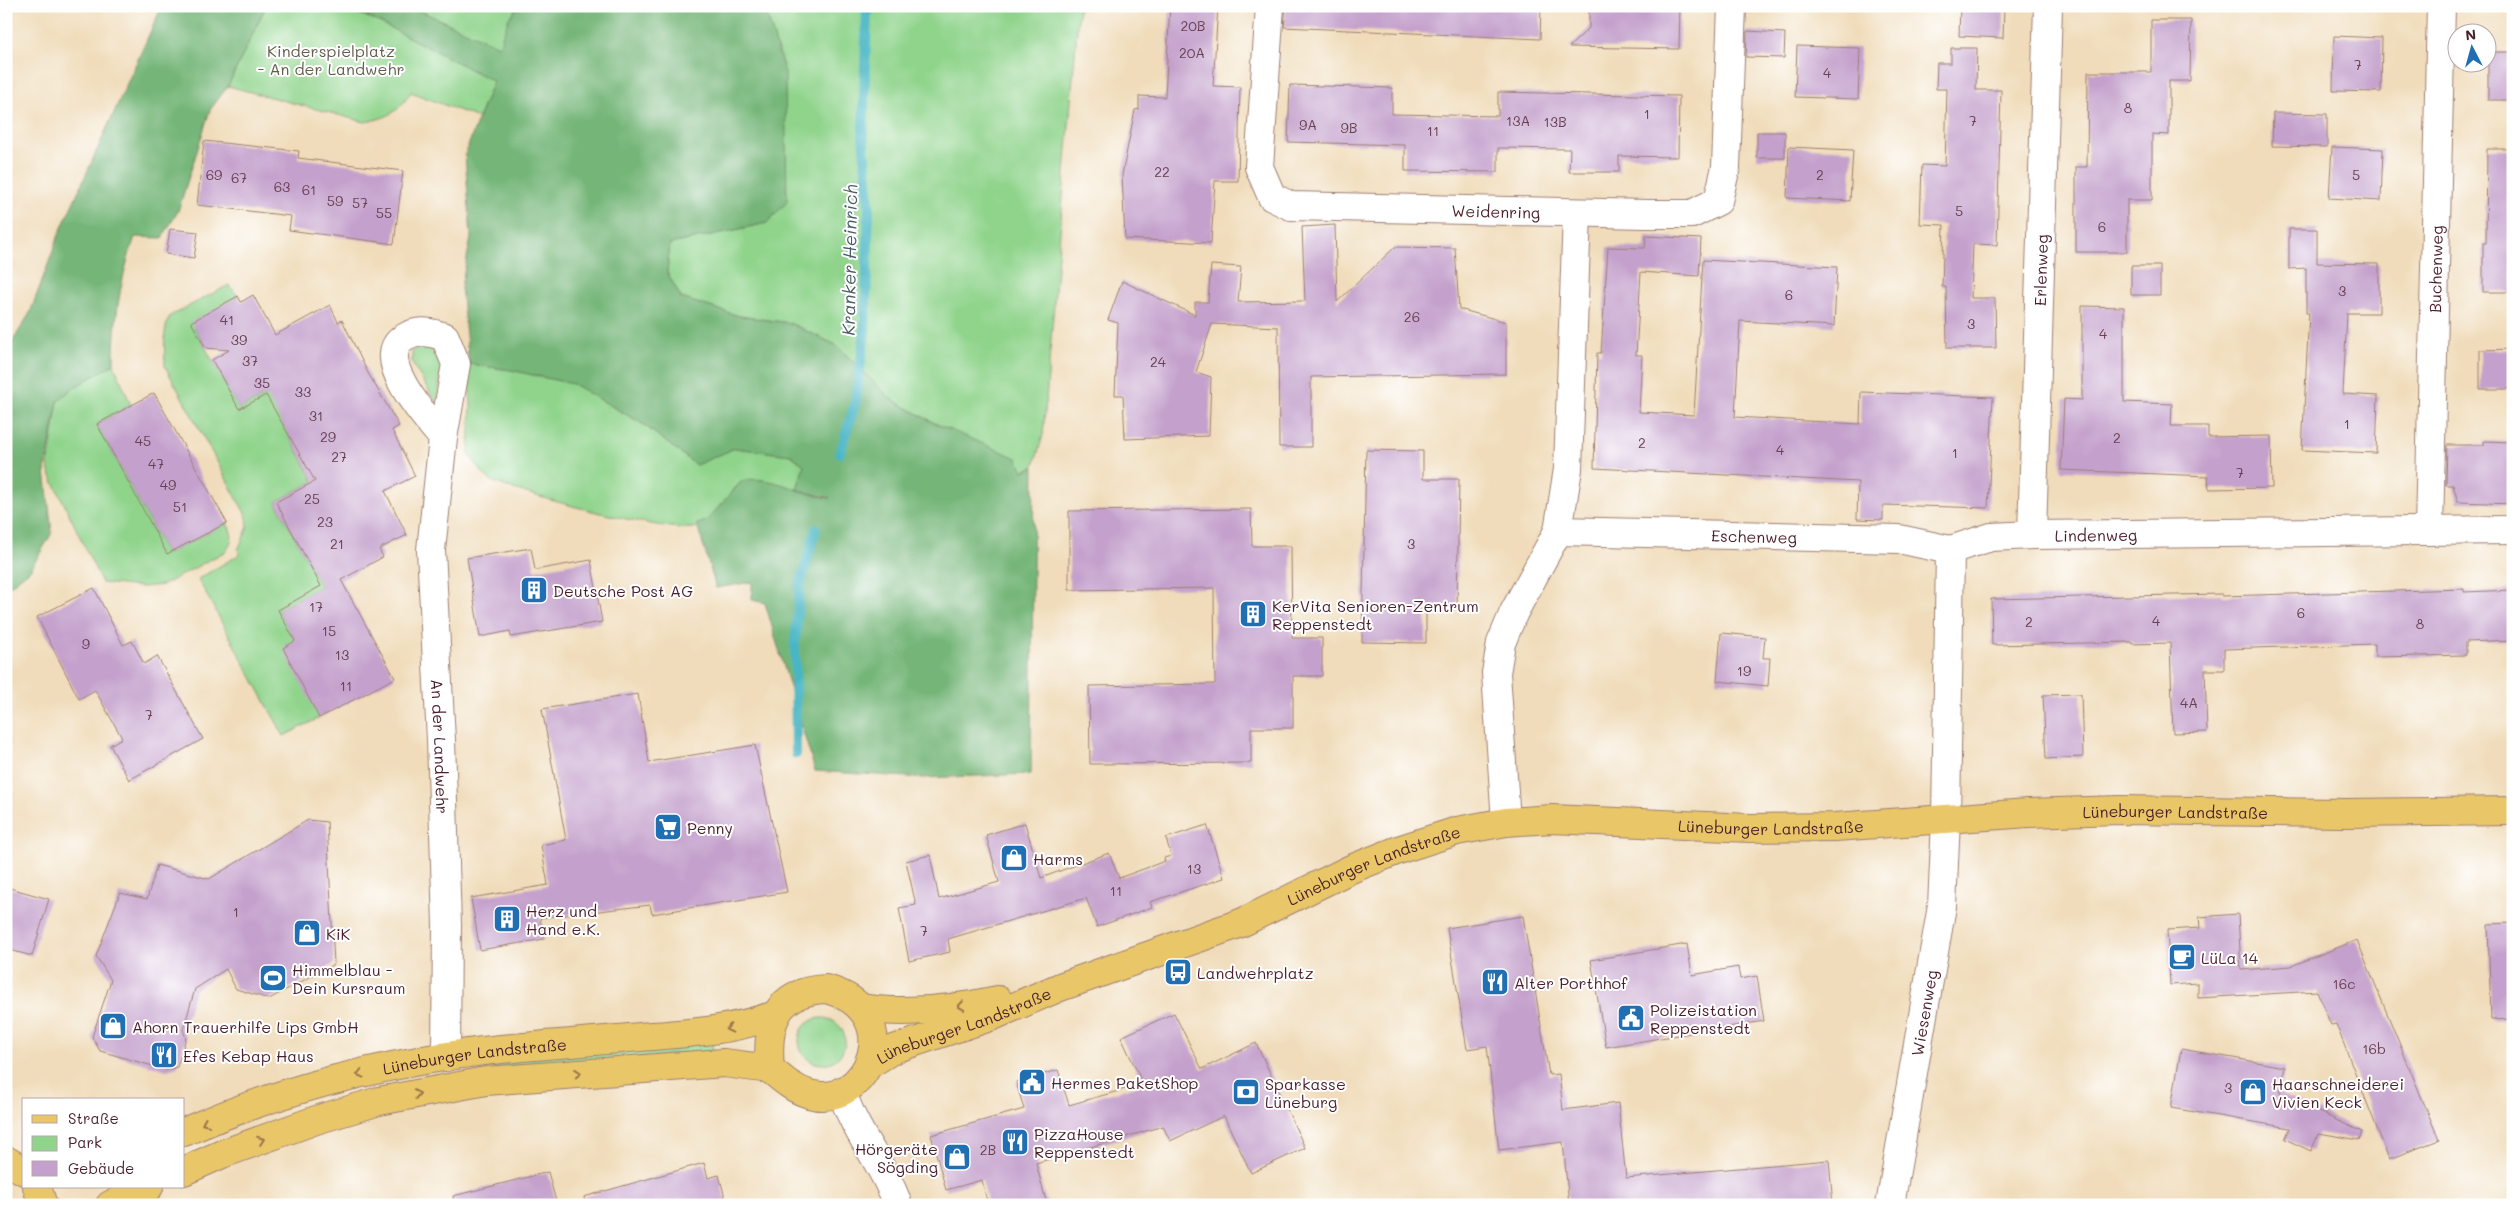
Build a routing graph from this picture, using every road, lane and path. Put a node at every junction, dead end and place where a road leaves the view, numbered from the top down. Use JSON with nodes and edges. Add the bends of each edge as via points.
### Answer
{"nodes":[{"id":1,"x":1270,"y":6,"type":"edge"},
{"id":2,"x":1732,"y":6,"type":"edge"},
{"id":3,"x":2048,"y":6,"type":"edge"},
{"id":4,"x":2441,"y":6,"type":"edge"},
{"id":5,"x":1577,"y":213,"type":"junction"},
{"id":6,"x":443,"y":438,"type":"dead end"},
{"id":7,"x":2513,"y":530,"type":"edge"},
{"id":8,"x":1558,"y":531,"type":"junction"},
{"id":9,"x":2428,"y":531,"type":"junction"},
{"id":10,"x":2032,"y":535,"type":"junction"},
{"id":11,"x":1950,"y":550,"type":"junction"},
{"id":12,"x":2513,"y":811,"type":"edge"},
{"id":13,"x":1946,"y":820,"type":"junction"},
{"id":14,"x":1506,"y":822,"type":"junction"},
{"id":15,"x":1060,"y":987,"type":"junction"},
{"id":16,"x":861,"y":1008,"type":"junction"},
{"id":17,"x":775,"y":1014,"type":"junction"},
{"id":18,"x":446,"y":1057,"type":"junction"},
{"id":19,"x":868,"y":1066,"type":"junction"},
{"id":20,"x":770,"y":1070,"type":"junction"},
{"id":21,"x":842,"y":1091,"type":"junction"},
{"id":22,"x":185,"y":1132,"type":"edge"},
{"id":23,"x":6,"y":1160,"type":"edge"},
{"id":24,"x":22,"y":1170,"type":"edge"},
{"id":25,"x":185,"y":1171,"type":"edge"},
{"id":26,"x":36,"y":1188,"type":"edge"},
{"id":27,"x":147,"y":1188,"type":"edge"},
{"id":28,"x":43,"y":1205,"type":"edge"},
{"id":29,"x":110,"y":1205,"type":"edge"},
{"id":30,"x":898,"y":1205,"type":"edge"},
{"id":31,"x":1890,"y":1205,"type":"edge"}],
"edges":[{"from":1,"to":5,"type":"street","name":"Weidenring","via":[[1259,167],[1272,197],[1291,206]]},
{"from":2,"to":5,"type":"street","name":"Weidenring","via":[[1726,167],[1718,201],[1692,214]]},
{"from":3,"to":10,"type":"street","name":"Erlenweg"},
{"from":4,"to":9,"type":"street","name":"Buchenweg"},
{"from":5,"to":8,"type":"street","via":[[1568,469]]},
{"from":6,"to":18,"type":"street","name":"An der Landwehr","via":[[431,550],[447,916]]},
{"from":7,"to":9,"type":"street","name":"Lindenweg"},
{"from":8,"to":11,"type":"street","name":"Eschenweg","via":[[1899,539]]},
{"from":8,"to":14,"type":"street","via":[[1501,643],[1496,673]]},
{"from":9,"to":10,"type":"street","name":"Lindenweg"},
{"from":10,"to":11,"type":"street","name":"Lindenweg","via":[[1992,537]]},
{"from":11,"to":13,"type":"street"},
{"from":12,"to":13,"type":"main road","name":"Lüneburger Landstraße","via":[[2119,810]]},
{"from":13,"to":14,"type":"main road","name":"Lüneburger Landstraße","via":[[1750,828],[1552,819]]},
{"from":13,"to":31,"type":"street","name":"Wiesenweg","via":[[1942,906]]},
{"from":14,"to":15,"type":"main road","name":"Lüneburger Landstraße","via":[[1457,831],[1401,848],[1241,924]]},
{"from":15,"to":16,"type":"main road","name":"Lüneburger Landstraße","one_way":true,"via":[[912,1013]]},
{"from":15,"to":19,"type":"main road","name":"Lüneburger Landstraße","via":[[993,1016],[894,1049]]},
{"from":16,"to":17,"type":"main road","via":[[851,998],[839,993],[812,990],[798,994]]},
{"from":16,"to":19,"type":"main road","via":[[873,1035],[873,1051]]},
{"from":17,"to":18,"type":"main road","name":"Lüneburger Landstraße","one_way":true,"via":[[719,1031],[535,1046]]},
{"from":17,"to":20,"type":"main road","via":[[769,1032]]},
{"from":18,"to":22,"type":"main road","name":"Lüneburger Landstraße","one_way":true,"via":[[310,1087]]},
{"from":19,"to":21,"type":"main road","via":[[858,1080]]},
{"from":20,"to":21,"type":"main road","via":[[796,1089],[811,1094],[827,1095]]},
{"from":25,"to":20,"type":"main road","name":"Lüneburger Landstraße","one_way":true,"via":[[316,1120],[379,1101],[486,1081],[724,1062]]},
{"from":21,"to":30,"type":"street","via":[[860,1136],[883,1170]]},
{"from":23,"to":24,"type":"main road"},
{"from":26,"to":28,"type":"main road"},
{"from":27,"to":29,"type":"main road"}]}
